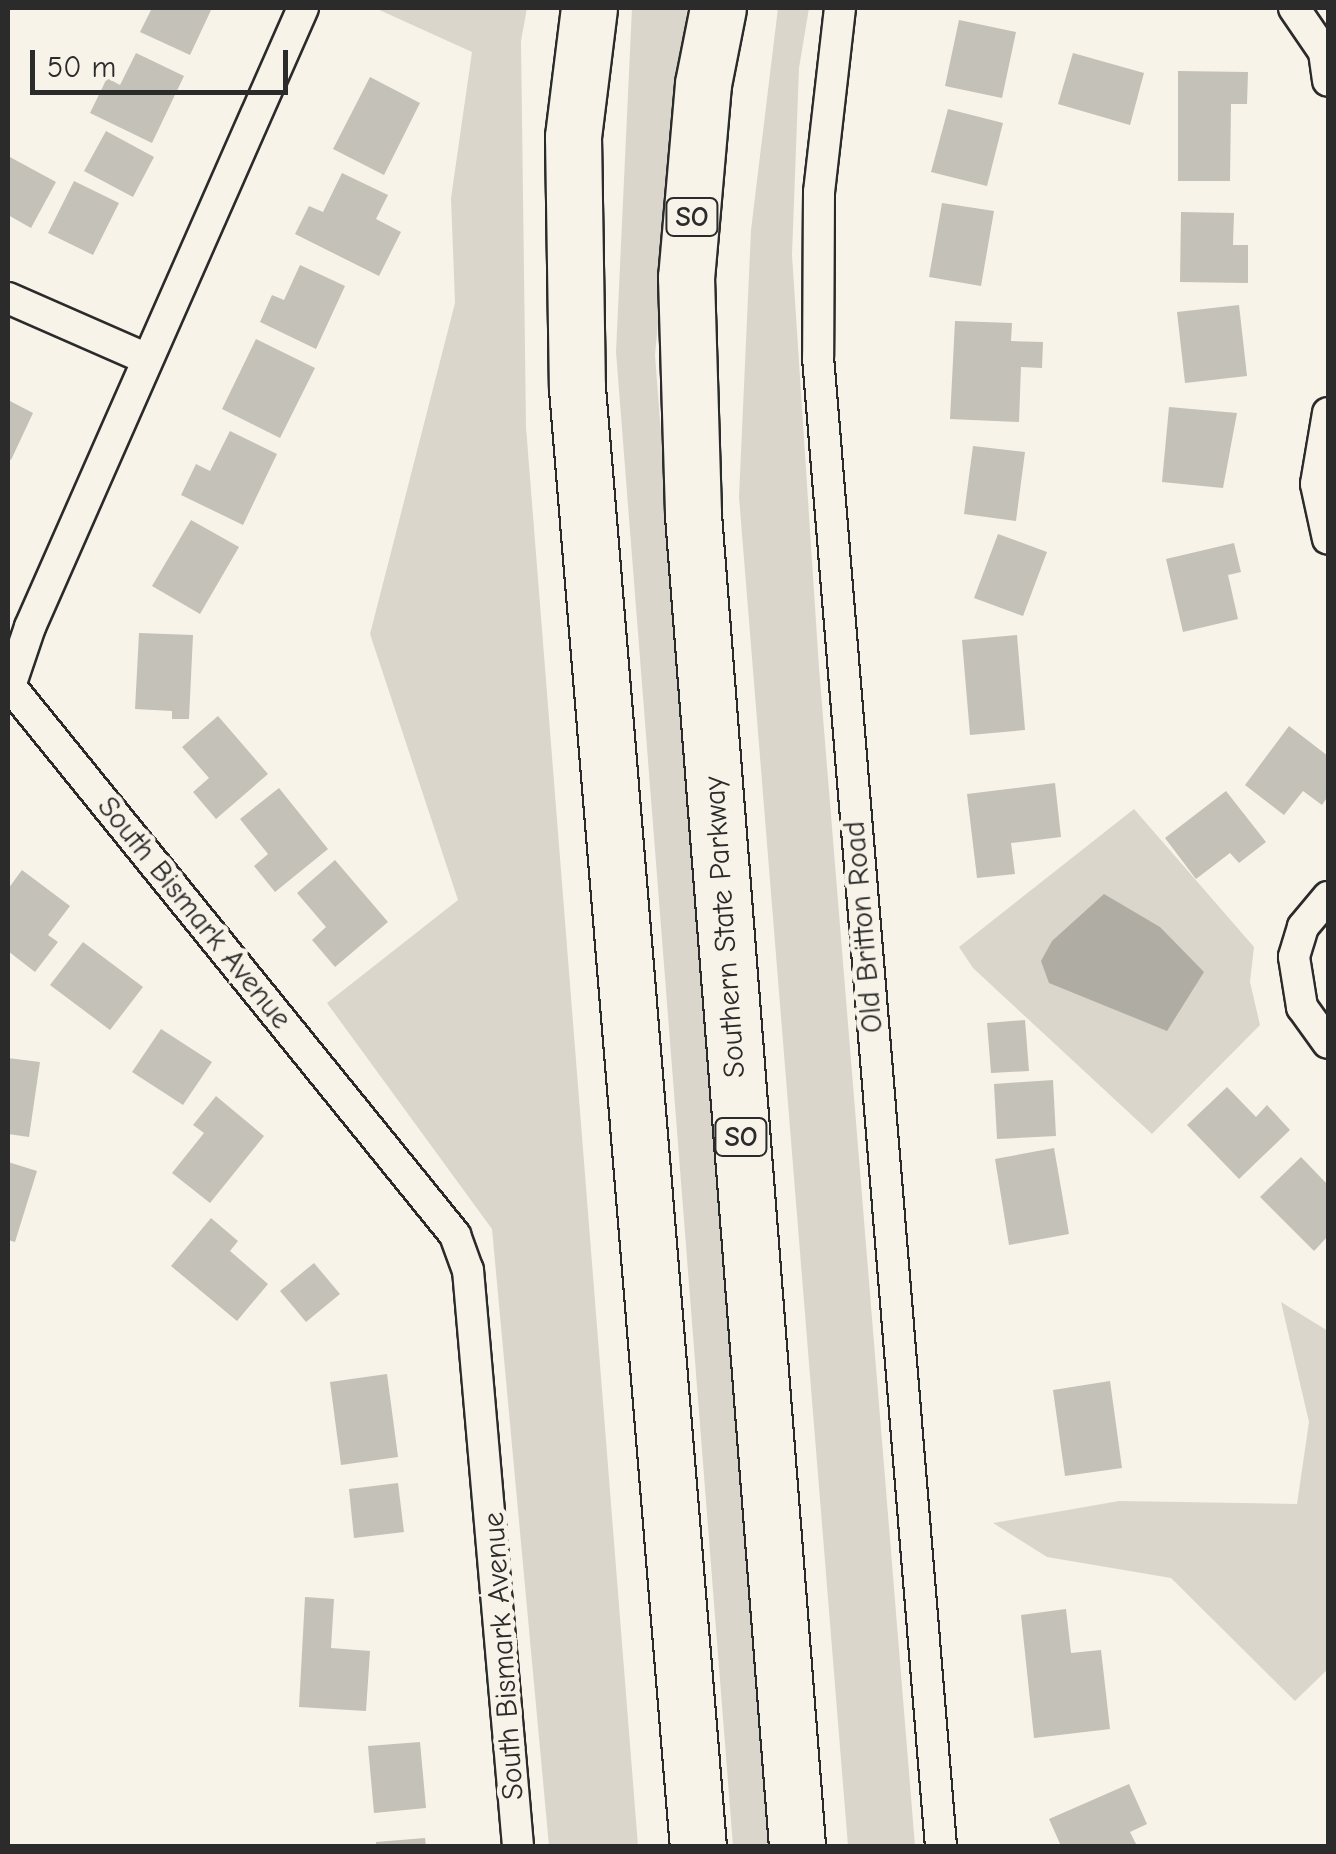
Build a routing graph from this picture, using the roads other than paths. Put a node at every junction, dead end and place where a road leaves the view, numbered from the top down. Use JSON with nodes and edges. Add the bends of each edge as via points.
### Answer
{"nodes":[{"id":1,"x":304,"y":8,"type":"edge"},
{"id":2,"x":589,"y":8,"type":"edge"},
{"id":3,"x":718,"y":8,"type":"edge"},
{"id":4,"x":840,"y":8,"type":"edge"},
{"id":5,"x":1294,"y":8,"type":"edge"},
{"id":6,"x":1328,"y":80,"type":"edge"},
{"id":7,"x":8,"y":298,"type":"edge"},
{"id":8,"x":147,"y":359,"type":"junction"},
{"id":9,"x":1328,"y":413,"type":"edge"},
{"id":10,"x":1328,"y":539,"type":"edge"},
{"id":11,"x":9,"y":689,"type":"edge"},
{"id":12,"x":1328,"y":897,"type":"edge"},
{"id":13,"x":1328,"y":1043,"type":"edge"},
{"id":14,"x":690,"y":1752,"type":"junction"},
{"id":15,"x":518,"y":1846,"type":"edge"},
{"id":16,"x":682,"y":1846,"type":"edge"},
{"id":17,"x":698,"y":1846,"type":"edge"},
{"id":18,"x":797,"y":1846,"type":"edge"},
{"id":19,"x":941,"y":1846,"type":"edge"}],
"edges":[{"from":1,"to":8,"type":"street","name":"South Bismark Avenue"},
{"from":2,"to":14,"type":"highway","via":[[572,137],[577,388]]},
{"from":3,"to":18,"type":"highway","name":"Southern State Parkway","number":"SO","via":[[703,84],[686,277],[692,515]]},
{"from":4,"to":19,"type":"street","name":"Old Britton Road","via":[[819,192],[818,357]]},
{"from":5,"to":6,"type":"street","via":[[1324,52]]},
{"from":7,"to":8,"type":"street"},
{"from":8,"to":11,"type":"street","name":"South Bismark Avenue"},
{"from":9,"to":10,"type":"street","via":[[1316,484]]},
{"from":11,"to":15,"type":"street","name":"South Bismark Avenue","via":[[455,1236],[468,1270]]},
{"from":12,"to":13,"type":"street","via":[[1303,926],[1294,957],[1302,1008]]},
{"from":14,"to":16,"type":"highway"},
{"from":14,"to":17,"type":"highway"}]}
